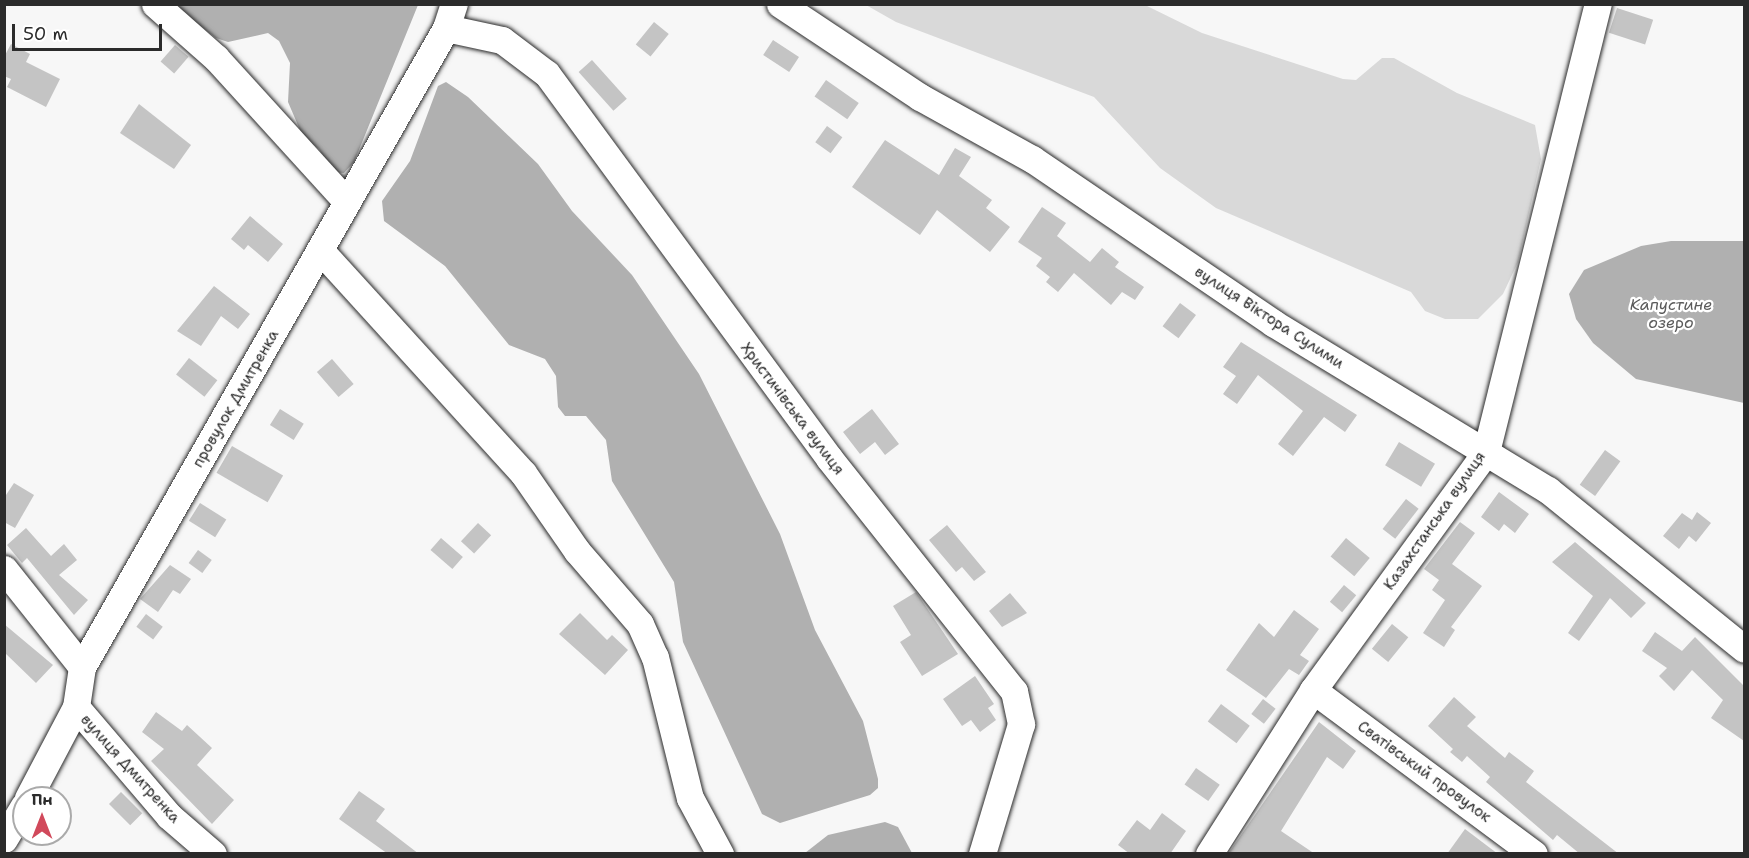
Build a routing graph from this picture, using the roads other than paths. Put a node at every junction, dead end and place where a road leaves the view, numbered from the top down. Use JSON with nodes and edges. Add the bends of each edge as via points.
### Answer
{"nodes":[{"id":1,"x":155,"y":4,"type":"edge"},
{"id":2,"x":780,"y":4,"type":"edge"},
{"id":3,"x":1598,"y":4,"type":"edge"},
{"id":4,"x":450,"y":16,"type":"edge"},
{"id":5,"x":346,"y":201,"type":"junction"},
{"id":6,"x":320,"y":250,"type":"junction"},
{"id":7,"x":1486,"y":452,"type":"junction"},
{"id":8,"x":4,"y":569,"type":"edge"},
{"id":9,"x":1744,"y":649,"type":"edge"},
{"id":10,"x":82,"y":667,"type":"junction"},
{"id":11,"x":1313,"y":690,"type":"junction"},
{"id":12,"x":76,"y":707,"type":"junction"},
{"id":13,"x":34,"y":786,"type":"edge"},
{"id":14,"x":12,"y":826,"type":"edge"},
{"id":15,"x":4,"y":839,"type":"edge"},
{"id":16,"x":213,"y":854,"type":"edge"},
{"id":17,"x":720,"y":854,"type":"edge"},
{"id":18,"x":982,"y":854,"type":"edge"},
{"id":19,"x":1209,"y":854,"type":"edge"},
{"id":20,"x":1534,"y":854,"type":"edge"}],
"edges":[{"from":1,"to":5,"type":"street","via":[[216,58]]},
{"from":2,"to":7,"type":"street","name":"вулиця Віктора Сулими","via":[[920,97],[1032,159],[1273,323]]},
{"from":3,"to":7,"type":"street","name":"Казахстанська вулиця"},
{"from":4,"to":5,"type":"street","name":"провулок Дмитренка"},
{"from":4,"to":18,"type":"street","name":"Христичівська вулиця","via":[[502,40],[547,74],[829,458],[1014,691],[1021,724]]},
{"from":5,"to":6,"type":"street","name":"провулок Дмитренка"},
{"from":6,"to":10,"type":"street","name":"провулок Дмитренка"},
{"from":6,"to":17,"type":"street","via":[[523,473],[578,550],[640,624],[655,657],[690,798]]},
{"from":7,"to":9,"type":"street","name":"вулиця Віктора Сулими","via":[[1548,490]]},
{"from":7,"to":11,"type":"street","name":"Казахстанська вулиця"},
{"from":8,"to":10,"type":"street"},
{"from":10,"to":12,"type":"street","name":"провулок Дмитренка"},
{"from":11,"to":19,"type":"street","name":"Казахстанська вулиця"},
{"from":11,"to":20,"type":"street","name":"Сватівський провулок"},
{"from":12,"to":13,"type":"street","name":"провулок Дмитренка"},
{"from":12,"to":16,"type":"street","name":"вулиця Дмитренка","via":[[169,816]]},
{"from":14,"to":15,"type":"street"}]}
